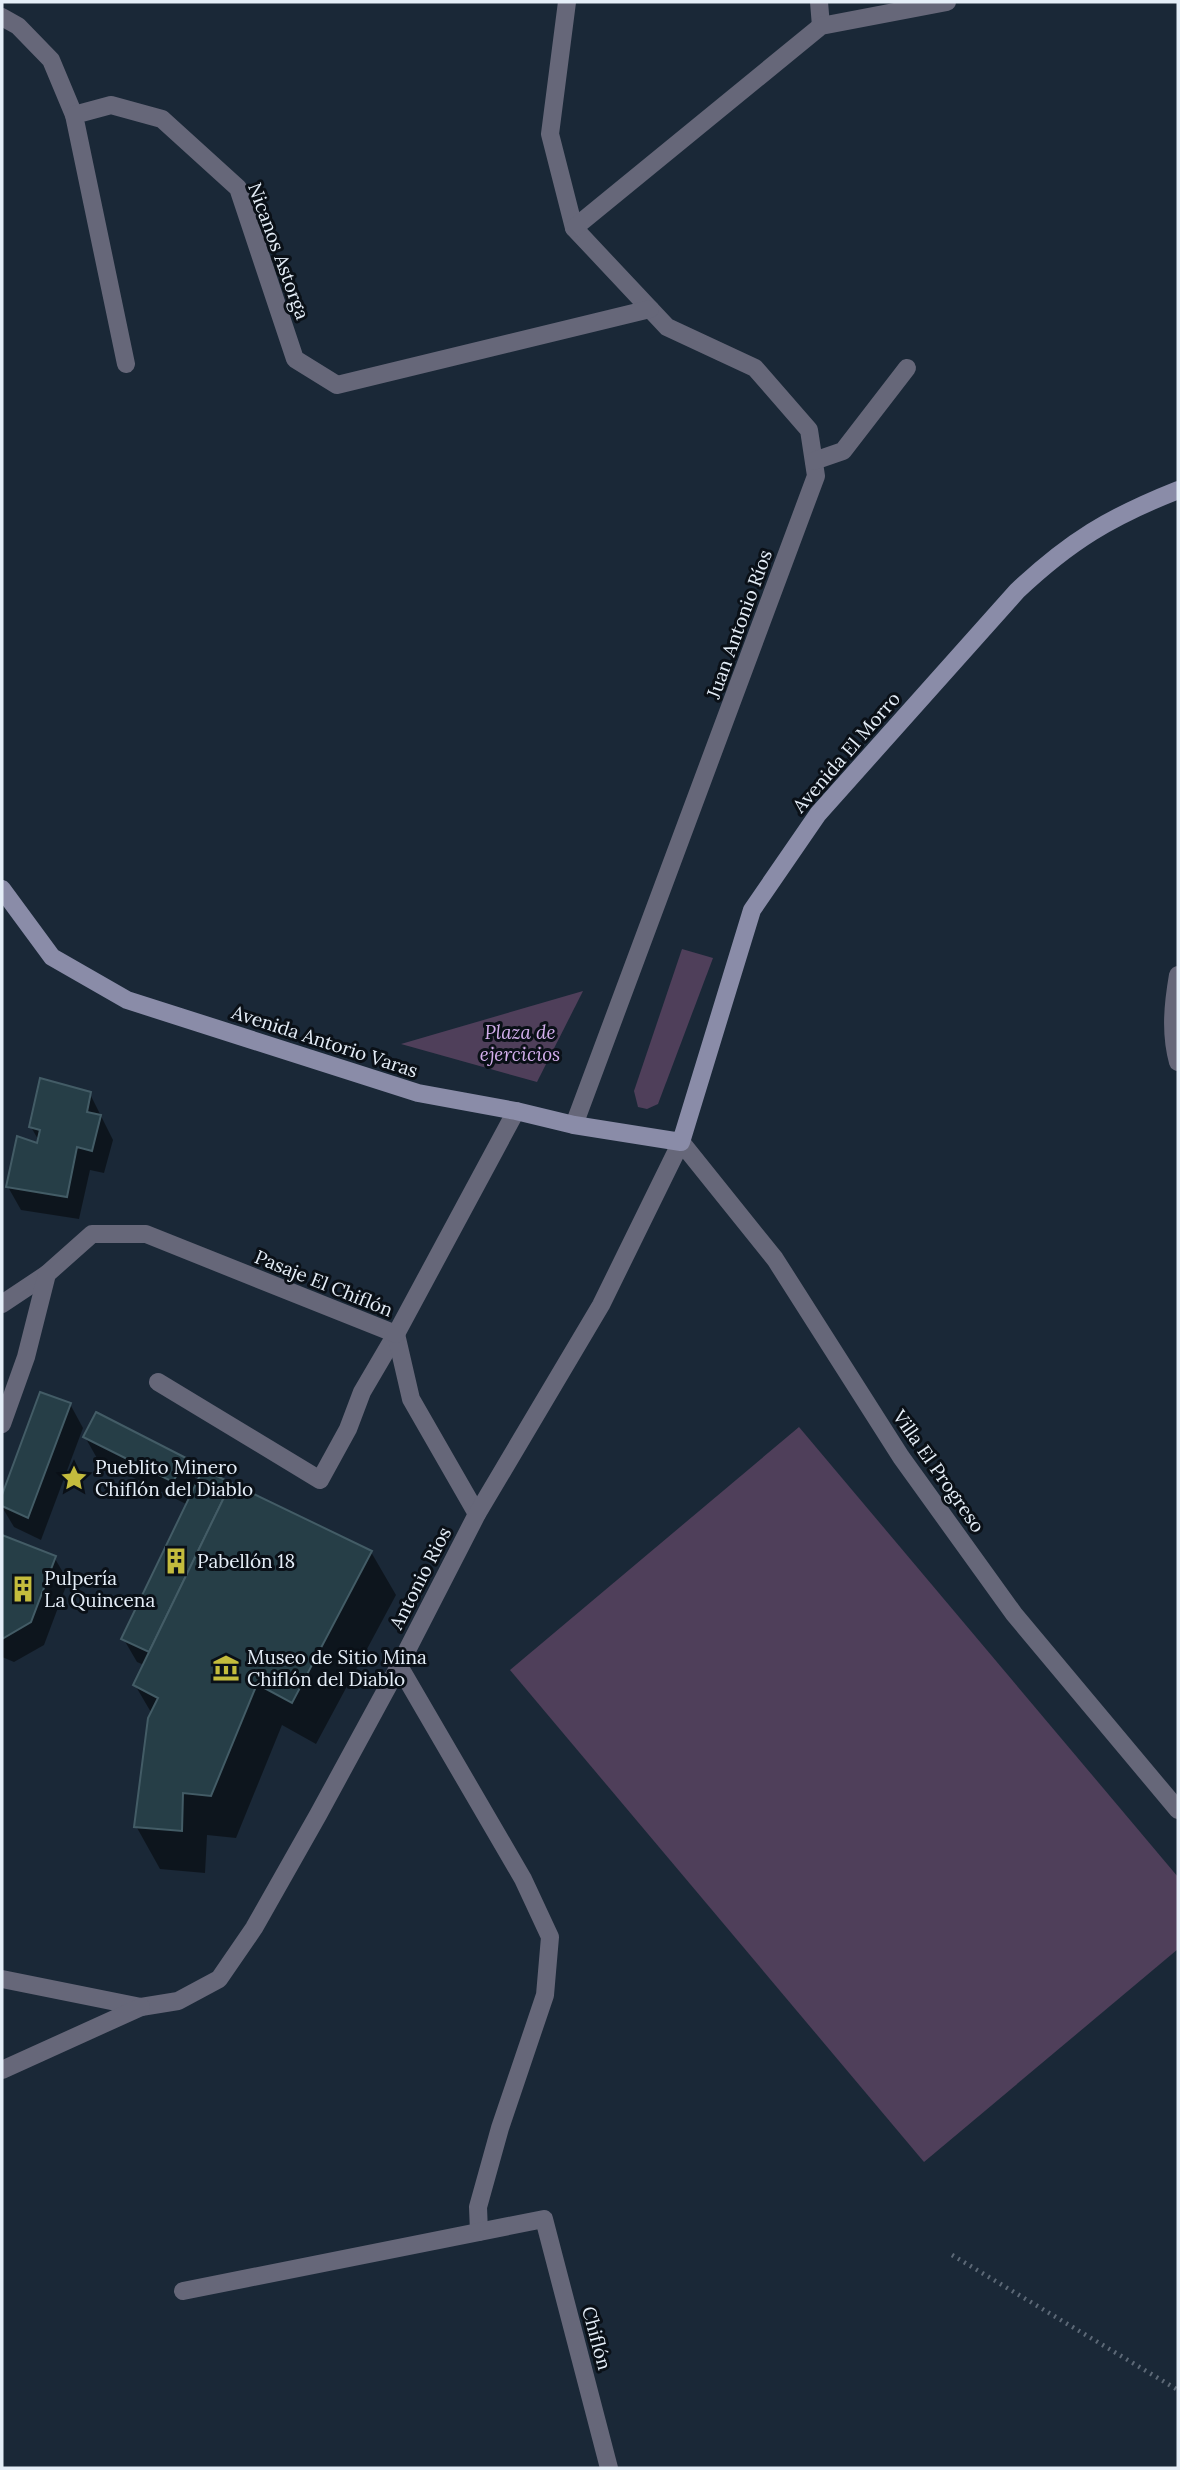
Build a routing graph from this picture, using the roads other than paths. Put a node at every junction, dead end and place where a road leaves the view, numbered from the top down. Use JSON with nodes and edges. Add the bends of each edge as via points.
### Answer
{"nodes":[{"id":1,"x":567,"y":2,"type":"edge"},
{"id":2,"x":819,"y":2,"type":"edge"},
{"id":3,"x":947,"y":2,"type":"edge"},
{"id":4,"x":2,"y":16,"type":"edge"},
{"id":5,"x":821,"y":26,"type":"junction"},
{"id":6,"x":74,"y":115,"type":"junction"},
{"id":7,"x":574,"y":228,"type":"junction"},
{"id":8,"x":650,"y":309,"type":"junction"},
{"id":9,"x":125,"y":364,"type":"dead end"},
{"id":10,"x":908,"y":368,"type":"dead end"},
{"id":11,"x":814,"y":461,"type":"junction"},
{"id":12,"x":1178,"y":490,"type":"edge"},
{"id":13,"x":2,"y":889,"type":"edge"},
{"id":14,"x":1178,"y":975,"type":"edge"},
{"id":15,"x":1178,"y":1062,"type":"edge"},
{"id":16,"x":516,"y":1111,"type":"junction"},
{"id":17,"x":574,"y":1125,"type":"junction"},
{"id":18,"x":681,"y":1142,"type":"junction"},
{"id":19,"x":47,"y":1274,"type":"junction"},
{"id":20,"x":2,"y":1304,"type":"edge"},
{"id":21,"x":396,"y":1334,"type":"junction"},
{"id":22,"x":158,"y":1382,"type":"dead end"},
{"id":23,"x":2,"y":1424,"type":"edge"},
{"id":24,"x":477,"y":1514,"type":"junction"},
{"id":25,"x":399,"y":1666,"type":"junction"},
{"id":26,"x":1178,"y":1810,"type":"edge"},
{"id":27,"x":2,"y":1979,"type":"edge"},
{"id":28,"x":141,"y":2007,"type":"junction"},
{"id":29,"x":2,"y":2070,"type":"edge"},
{"id":30,"x":479,"y":2232,"type":"junction"},
{"id":31,"x":183,"y":2291,"type":"dead end"},
{"id":32,"x":609,"y":2468,"type":"edge"}],
"edges":[{"from":1,"to":7,"type":"street","name":"Juan Antonio Ríos","via":[[550,134]]},
{"from":2,"to":5,"type":"street"},
{"from":3,"to":5,"type":"street"},
{"from":4,"to":6,"type":"street","via":[[51,60]]},
{"from":5,"to":7,"type":"street"},
{"from":6,"to":8,"type":"street","name":"Nicanos Astorga","via":[[111,105],[162,119],[238,188],[295,359],[337,385]]},
{"from":6,"to":9,"type":"street"},
{"from":7,"to":8,"type":"street","name":"Juan Antonio Ríos"},
{"from":8,"to":11,"type":"street","name":"Juan Antonio Ríos","via":[[667,327],[755,369],[809,430]]},
{"from":10,"to":11,"type":"street","via":[[843,452]]},
{"from":11,"to":17,"type":"street","name":"Juan Antonio Ríos","via":[[816,476]]},
{"from":12,"to":18,"type":"street","name":"Avenida El Morro","via":[[1094,528],[1046,564],[818,814],[752,910]]},
{"from":13,"to":16,"type":"street","name":"Avenida Antorio Varas","via":[[52,957],[127,1000],[418,1093]]},
{"from":14,"to":15,"type":"street","via":[[1173,1029]]},
{"from":16,"to":17,"type":"street","name":"Avenida Antorio Varas"},
{"from":16,"to":21,"type":"street","name":"Pasaje El Chiflón"},
{"from":17,"to":18,"type":"street","name":"Avenida Antorio Varas"},
{"from":18,"to":24,"type":"street","name":"Antonio Rios","via":[[601,1305]]},
{"from":18,"to":26,"type":"street","name":"Villa El Progreso","via":[[775,1259],[901,1457],[1014,1614]]},
{"from":19,"to":20,"type":"street","name":"Pasaje El Chiflón"},
{"from":19,"to":21,"type":"street","name":"Pasaje El Chiflón","via":[[92,1234],[146,1234]]},
{"from":19,"to":23,"type":"street","via":[[26,1357]]},
{"from":21,"to":22,"type":"street","via":[[320,1480]]},
{"from":21,"to":24,"type":"street","via":[[411,1399]]},
{"from":24,"to":25,"type":"street","name":"Antonio Rios"},
{"from":25,"to":28,"type":"street","name":"Antonio Rios","via":[[260,1917],[219,1979],[178,2001]]},
{"from":25,"to":30,"type":"street","via":[[523,1879],[550,1937],[545,1995],[500,2128],[478,2207]]},
{"from":27,"to":28,"type":"street","name":"Antonio Rios"},
{"from":28,"to":29,"type":"street"},
{"from":30,"to":31,"type":"street"},
{"from":30,"to":32,"type":"street","name":"Chiflón","via":[[544,2219]]}]}
